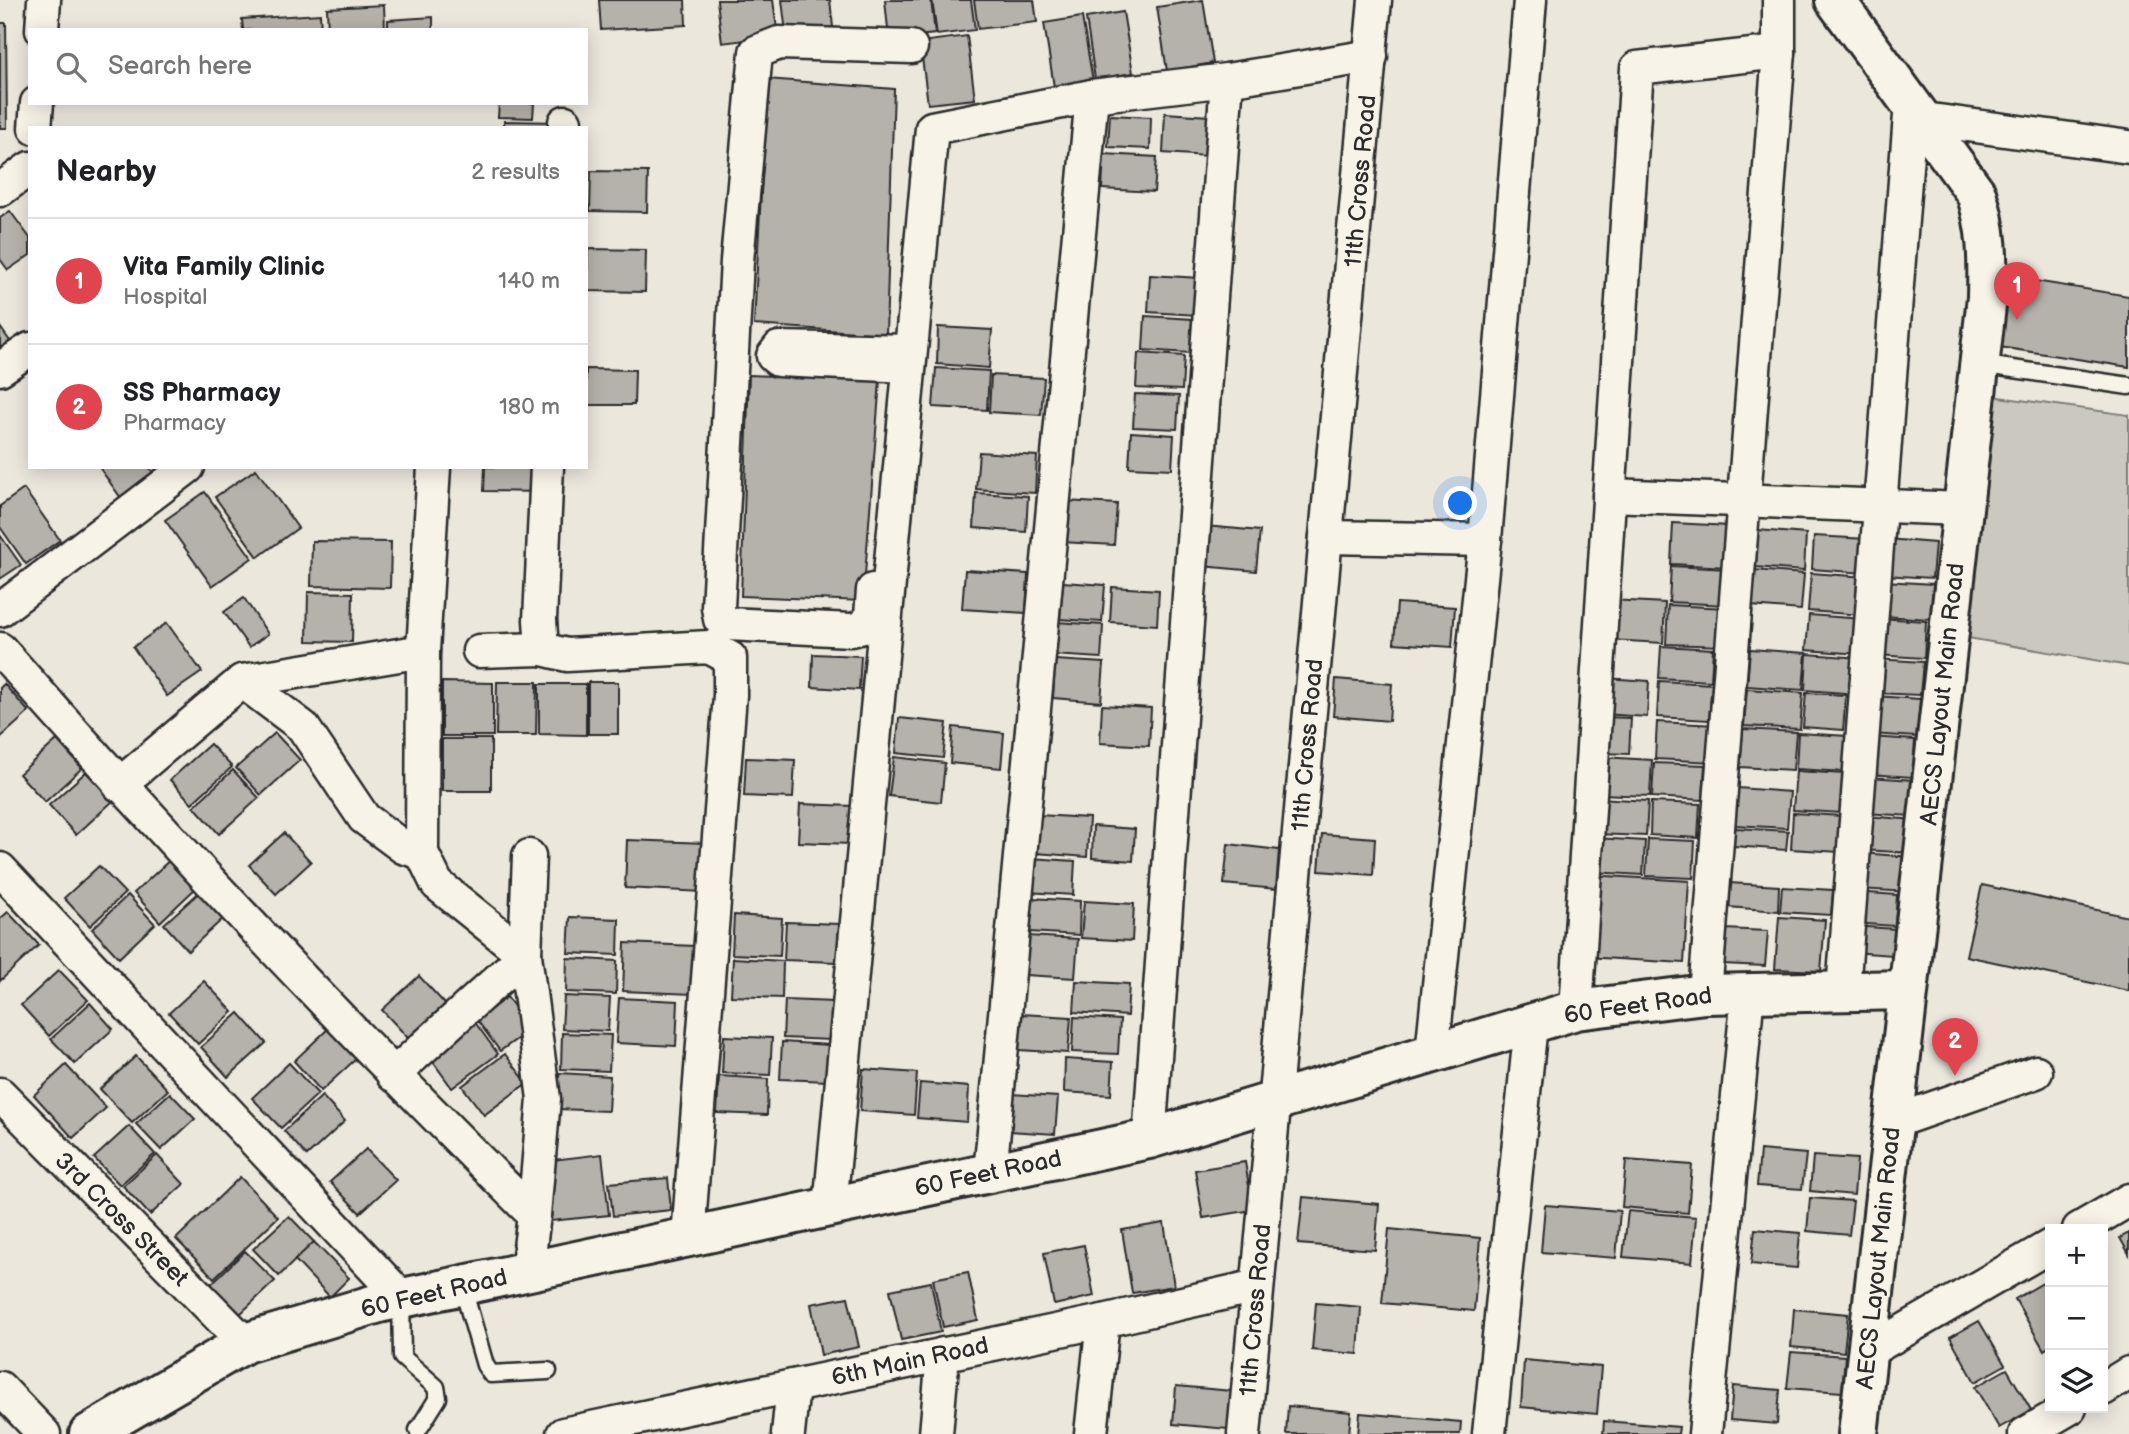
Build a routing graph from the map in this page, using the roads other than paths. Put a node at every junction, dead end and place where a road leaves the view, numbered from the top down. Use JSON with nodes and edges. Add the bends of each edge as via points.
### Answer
{"nodes":[{"id":1,"x":44,"y":0,"type":"edge"},
{"id":2,"x":1375,"y":0,"type":"edge"},
{"id":3,"x":1530,"y":0,"type":"edge"},
{"id":4,"x":1779,"y":0,"type":"edge"},
{"id":5,"x":1835,"y":0,"type":"edge"},
{"id":6,"x":42,"y":28,"type":"edge"},
{"id":7,"x":911,"y":47,"type":"dead end"},
{"id":8,"x":1779,"y":52,"type":"junction"},
{"id":9,"x":1371,"y":56,"type":"junction"},
{"id":10,"x":1227,"y":80,"type":"junction"},
{"id":11,"x":1092,"y":96,"type":"junction"},
{"id":12,"x":37,"y":105,"type":"edge"},
{"id":13,"x":1918,"y":110,"type":"junction"},
{"id":14,"x":35,"y":126,"type":"edge"},
{"id":15,"x":2129,"y":147,"type":"edge"},
{"id":16,"x":28,"y":169,"type":"edge"},
{"id":17,"x":0,"y":190,"type":"edge"},
{"id":18,"x":28,"y":350,"type":"edge"},
{"id":19,"x":732,"y":360,"type":"junction"},
{"id":20,"x":896,"y":360,"type":"junction"},
{"id":21,"x":1979,"y":364,"type":"junction"},
{"id":22,"x":0,"y":369,"type":"edge"},
{"id":23,"x":2129,"y":386,"type":"edge"},
{"id":24,"x":185,"y":469,"type":"edge"},
{"id":25,"x":434,"y":469,"type":"edge"},
{"id":26,"x":547,"y":469,"type":"edge"},
{"id":27,"x":1609,"y":495,"type":"junction"},
{"id":28,"x":1746,"y":501,"type":"junction"},
{"id":29,"x":1881,"y":506,"type":"junction"},
{"id":30,"x":1962,"y":509,"type":"junction"},
{"id":31,"x":1326,"y":537,"type":"junction"},
{"id":32,"x":1485,"y":540,"type":"junction"},
{"id":33,"x":0,"y":610,"type":"edge"},
{"id":34,"x":0,"y":649,"type":"edge"},
{"id":35,"x":542,"y":649,"type":"junction"},
{"id":36,"x":423,"y":651,"type":"junction"},
{"id":37,"x":479,"y":651,"type":"dead end"},
{"id":38,"x":242,"y":681,"type":"junction"},
{"id":39,"x":119,"y":785,"type":"junction"},
{"id":40,"x":422,"y":853,"type":"junction"},
{"id":41,"x":530,"y":856,"type":"dead end"},
{"id":42,"x":0,"y":869,"type":"edge"},
{"id":43,"x":525,"y":955,"type":"junction"},
{"id":44,"x":1908,"y":990,"type":"junction"},
{"id":45,"x":1843,"y":991,"type":"junction"},
{"id":46,"x":1748,"y":993,"type":"junction"},
{"id":47,"x":1705,"y":994,"type":"junction"},
{"id":48,"x":1576,"y":1010,"type":"junction"},
{"id":49,"x":1531,"y":1024,"type":"junction"},
{"id":50,"x":1432,"y":1053,"type":"junction"},
{"id":51,"x":2036,"y":1072,"type":"dead end"},
{"id":52,"x":393,"y":1075,"type":"junction"},
{"id":53,"x":0,"y":1094,"type":"edge"},
{"id":54,"x":1274,"y":1103,"type":"junction"},
{"id":55,"x":1893,"y":1122,"type":"junction"},
{"id":56,"x":1149,"y":1139,"type":"junction"},
{"id":57,"x":990,"y":1173,"type":"junction"},
{"id":58,"x":2129,"y":1200,"type":"edge"},
{"id":59,"x":830,"y":1207,"type":"junction"},
{"id":60,"x":534,"y":1215,"type":"junction"},
{"id":61,"x":2088,"y":1224,"type":"edge"},
{"id":62,"x":688,"y":1237,"type":"junction"},
{"id":63,"x":2045,"y":1249,"type":"edge"},
{"id":64,"x":527,"y":1272,"type":"junction"},
{"id":65,"x":462,"y":1285,"type":"junction"},
{"id":66,"x":1257,"y":1286,"type":"junction"},
{"id":67,"x":401,"y":1297,"type":"junction"},
{"id":68,"x":1103,"y":1321,"type":"junction"},
{"id":69,"x":245,"y":1343,"type":"junction"},
{"id":70,"x":1867,"y":1352,"type":"junction"},
{"id":71,"x":943,"y":1354,"type":"junction"},
{"id":72,"x":548,"y":1371,"type":"dead end"},
{"id":73,"x":2129,"y":1373,"type":"edge"},
{"id":74,"x":793,"y":1385,"type":"junction"},
{"id":75,"x":2108,"y":1386,"type":"edge"},
{"id":76,"x":0,"y":1388,"type":"edge"},
{"id":77,"x":2061,"y":1413,"type":"edge"},
{"id":78,"x":115,"y":1428,"type":"edge"},
{"id":79,"x":418,"y":1430,"type":"dead end"},
{"id":80,"x":44,"y":1434,"type":"edge"},
{"id":81,"x":563,"y":1434,"type":"edge"},
{"id":82,"x":788,"y":1434,"type":"edge"},
{"id":83,"x":936,"y":1434,"type":"edge"},
{"id":84,"x":1091,"y":1434,"type":"edge"},
{"id":85,"x":1244,"y":1434,"type":"edge"},
{"id":86,"x":1489,"y":1434,"type":"edge"},
{"id":87,"x":1705,"y":1434,"type":"edge"},
{"id":88,"x":1858,"y":1434,"type":"edge"},
{"id":89,"x":2025,"y":1434,"type":"edge"}],
"edges":[{"from":1,"to":6,"type":"street"},
{"from":2,"to":9,"type":"street","name":"11th Cross Road"},
{"from":3,"to":32,"type":"street"},
{"from":4,"to":8,"type":"street"},
{"from":5,"to":13,"type":"street","name":"AECS Layout Main Road"},
{"from":7,"to":19,"type":"street","via":[[779,43],[756,51]]},
{"from":8,"to":27,"type":"street","via":[[1637,68]]},
{"from":8,"to":28,"type":"street"},
{"from":9,"to":10,"type":"street"},
{"from":9,"to":31,"type":"street","name":"11th Cross Road"},
{"from":10,"to":11,"type":"street"},
{"from":10,"to":56,"type":"street"},
{"from":11,"to":20,"type":"street","via":[[932,128]]},
{"from":11,"to":57,"type":"street"},
{"from":12,"to":14,"type":"street"},
{"from":13,"to":15,"type":"street"},
{"from":13,"to":21,"type":"street","name":"AECS Layout Main Road","via":[[1976,193],[1985,219],[1989,247]]},
{"from":13,"to":29,"type":"street"},
{"from":16,"to":17,"type":"street"},
{"from":18,"to":22,"type":"street"},
{"from":19,"to":20,"type":"street"},
{"from":19,"to":20,"type":"street","via":[[720,619],[728,624],[851,630],[864,627],[871,617]]},
{"from":20,"to":59,"type":"street"},
{"from":21,"to":23,"type":"lane"},
{"from":21,"to":30,"type":"street","name":"AECS Layout Main Road"},
{"from":24,"to":33,"type":"street"},
{"from":25,"to":36,"type":"street"},
{"from":26,"to":35,"type":"street"},
{"from":27,"to":28,"type":"street"},
{"from":27,"to":48,"type":"street"},
{"from":28,"to":29,"type":"street"},
{"from":28,"to":47,"type":"street"},
{"from":29,"to":30,"type":"street"},
{"from":29,"to":45,"type":"street"},
{"from":30,"to":44,"type":"street","name":"AECS Layout Main Road"},
{"from":31,"to":32,"type":"street"},
{"from":31,"to":54,"type":"street","name":"11th Cross Road"},
{"from":32,"to":50,"type":"street"},
{"from":34,"to":39,"type":"street"},
{"from":35,"to":37,"type":"street"},
{"from":35,"to":62,"type":"street","via":[[567,656],[709,647],[730,658]]},
{"from":36,"to":38,"type":"street"},
{"from":36,"to":40,"type":"street"},
{"from":38,"to":39,"type":"street"},
{"from":38,"to":40,"type":"street","via":[[303,727],[364,818],[403,847]]},
{"from":39,"to":52,"type":"street"},
{"from":40,"to":43,"type":"street","via":[[437,884]]},
{"from":41,"to":43,"type":"street"},
{"from":42,"to":67,"type":"street"},
{"from":43,"to":52,"type":"street"},
{"from":43,"to":60,"type":"street","via":[[544,1098]]},
{"from":44,"to":45,"type":"street","name":"60 Feet Road"},
{"from":44,"to":55,"type":"street","name":"AECS Layout Main Road"},
{"from":45,"to":46,"type":"street","name":"60 Feet Road"},
{"from":46,"to":47,"type":"street","name":"60 Feet Road"},
{"from":46,"to":87,"type":"street"},
{"from":47,"to":48,"type":"street","name":"60 Feet Road"},
{"from":48,"to":49,"type":"street","name":"60 Feet Road"},
{"from":49,"to":50,"type":"street","name":"60 Feet Road"},
{"from":49,"to":86,"type":"street"},
{"from":50,"to":54,"type":"street","name":"60 Feet Road"},
{"from":51,"to":55,"type":"street"},
{"from":52,"to":60,"type":"street"},
{"from":53,"to":69,"type":"street","name":"3rd Cross Street"},
{"from":54,"to":56,"type":"street","name":"60 Feet Road"},
{"from":54,"to":66,"type":"street","name":"11th Cross Road"},
{"from":55,"to":70,"type":"street","name":"AECS Layout Main Road"},
{"from":56,"to":57,"type":"street","name":"60 Feet Road"},
{"from":57,"to":59,"type":"street","name":"60 Feet Road"},
{"from":58,"to":61,"type":"street"},
{"from":59,"to":62,"type":"street","name":"60 Feet Road"},
{"from":60,"to":64,"type":"street"},
{"from":62,"to":64,"type":"street","name":"60 Feet Road"},
{"from":63,"to":70,"type":"street"},
{"from":64,"to":65,"type":"street","name":"60 Feet Road"},
{"from":65,"to":67,"type":"street","name":"60 Feet Road"},
{"from":65,"to":72,"type":"lane","via":[[491,1374]]},
{"from":66,"to":68,"type":"street","name":"6th Main Road"},
{"from":66,"to":85,"type":"street","name":"11th Cross Road"},
{"from":67,"to":69,"type":"street","name":"60 Feet Road"},
{"from":67,"to":79,"type":"lane","via":[[402,1357],[436,1387],[438,1398]]},
{"from":68,"to":71,"type":"street","name":"6th Main Road"},
{"from":68,"to":84,"type":"street"},
{"from":69,"to":78,"type":"street","name":"60 Feet Road"},
{"from":70,"to":88,"type":"street","name":"AECS Layout Main Road"},
{"from":71,"to":74,"type":"street","name":"6th Main Road"},
{"from":71,"to":83,"type":"street"},
{"from":73,"to":75,"type":"street"},
{"from":74,"to":81,"type":"street","name":"6th Main Road"},
{"from":74,"to":82,"type":"street"},
{"from":76,"to":80,"type":"street"},
{"from":77,"to":89,"type":"street"}]}
